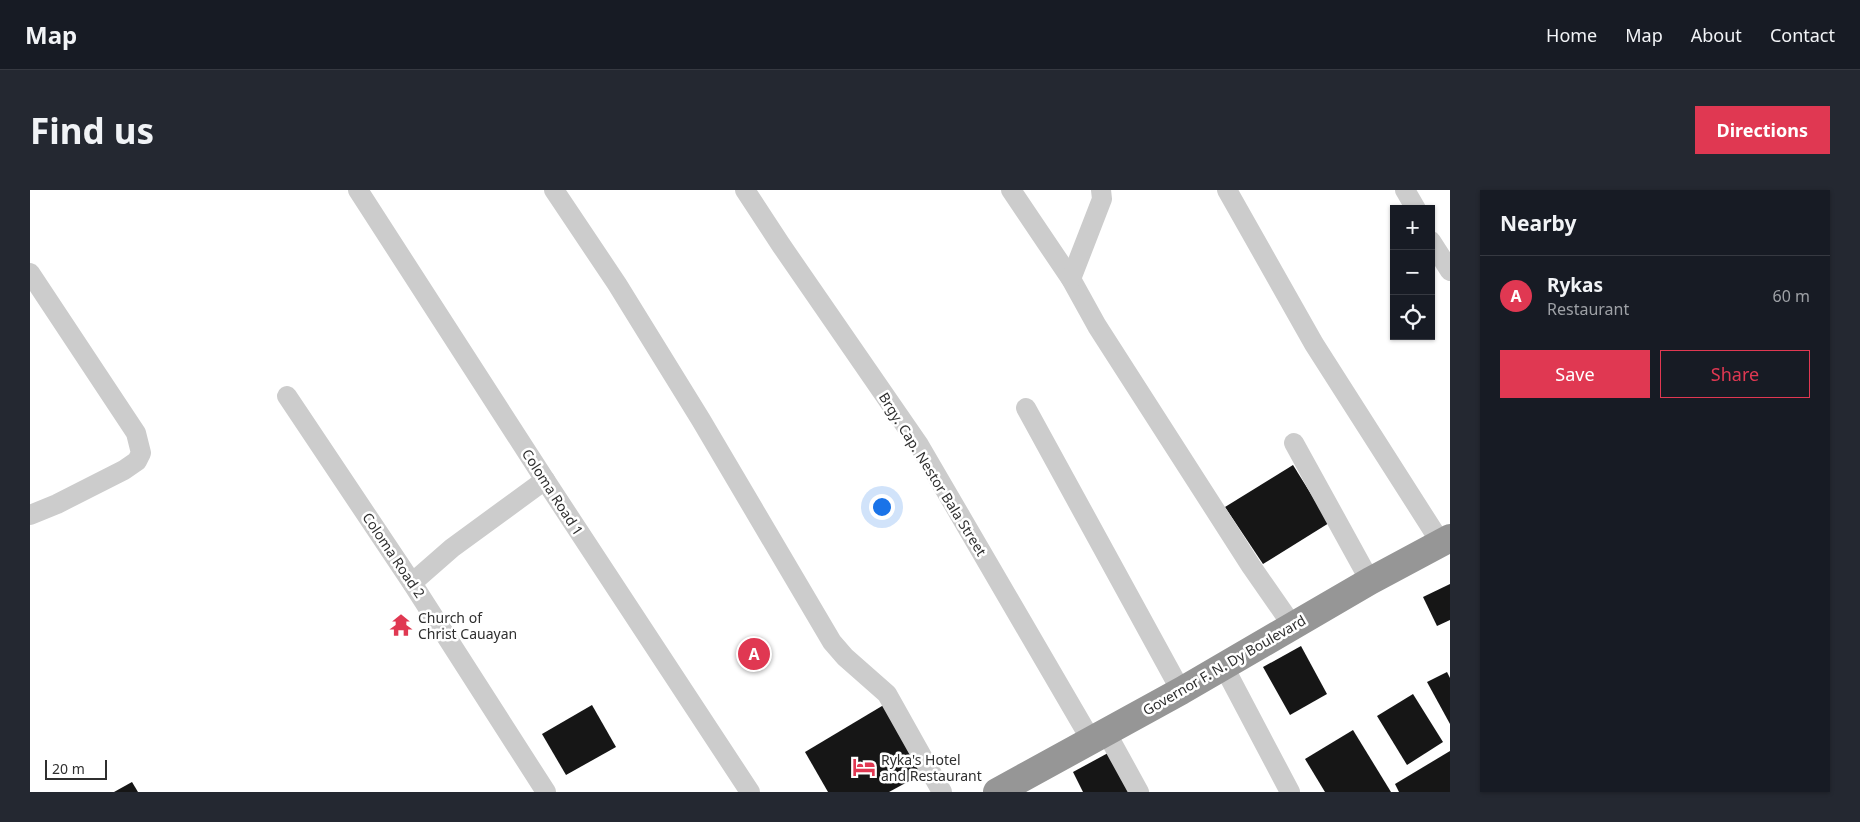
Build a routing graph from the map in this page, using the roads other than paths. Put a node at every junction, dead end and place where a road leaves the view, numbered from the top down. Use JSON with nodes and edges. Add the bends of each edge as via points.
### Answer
{"nodes":[{"id":1,"x":358,"y":190,"type":"edge"},
{"id":2,"x":554,"y":190,"type":"edge"},
{"id":3,"x":745,"y":190,"type":"edge"},
{"id":4,"x":1011,"y":190,"type":"edge"},
{"id":5,"x":1101,"y":190,"type":"edge"},
{"id":6,"x":1228,"y":190,"type":"edge"},
{"id":7,"x":1405,"y":190,"type":"edge"},
{"id":8,"x":1414,"y":205,"type":"edge"},
{"id":9,"x":1435,"y":247,"type":"edge"},
{"id":10,"x":1450,"y":271,"type":"edge"},
{"id":11,"x":30,"y":273,"type":"edge"},
{"id":12,"x":1070,"y":279,"type":"junction"},
{"id":13,"x":287,"y":396,"type":"dead end"},
{"id":14,"x":1026,"y":408,"type":"dead end"},
{"id":15,"x":1294,"y":443,"type":"dead end"},
{"id":16,"x":545,"y":480,"type":"junction"},
{"id":17,"x":30,"y":515,"type":"edge"},
{"id":18,"x":1446,"y":541,"type":"edge"},
{"id":19,"x":1370,"y":581,"type":"junction"},
{"id":20,"x":412,"y":582,"type":"junction"},
{"id":21,"x":1292,"y":625,"type":"junction"},
{"id":22,"x":1223,"y":665,"type":"junction"},
{"id":23,"x":1181,"y":691,"type":"junction"},
{"id":24,"x":1099,"y":736,"type":"junction"},
{"id":25,"x":546,"y":792,"type":"edge"},
{"id":26,"x":750,"y":792,"type":"edge"},
{"id":27,"x":942,"y":792,"type":"edge"},
{"id":28,"x":997,"y":792,"type":"edge"},
{"id":29,"x":1139,"y":792,"type":"edge"},
{"id":30,"x":1290,"y":792,"type":"edge"}],
"edges":[{"from":1,"to":16,"type":"street","name":"Coloma Road 1"},
{"from":2,"to":27,"type":"street","via":[[701,420],[832,642],[893,702]]},
{"from":3,"to":24,"type":"street","name":"Brgy. Cap. Nestor Bala Street","via":[[919,445]]},
{"from":4,"to":12,"type":"street"},
{"from":5,"to":12,"type":"street","via":[[1102,199]]},
{"from":6,"to":18,"type":"street","via":[[1314,344]]},
{"from":7,"to":8,"type":"street"},
{"from":9,"to":10,"type":"street"},
{"from":11,"to":17,"type":"street","via":[[136,433],[141,453],[124,470]]},
{"from":12,"to":21,"type":"street","via":[[1251,566]]},
{"from":13,"to":20,"type":"street","name":"Coloma Road 2"},
{"from":14,"to":23,"type":"street"},
{"from":15,"to":19,"type":"street"},
{"from":16,"to":20,"type":"street","via":[[452,548]]},
{"from":16,"to":26,"type":"street","name":"Coloma Road 1"},
{"from":18,"to":19,"type":"highway","name":"Governor F. N. Dy Boulevard"},
{"from":19,"to":21,"type":"highway","name":"Governor F. N. Dy Boulevard"},
{"from":20,"to":25,"type":"street","name":"Coloma Road 2"},
{"from":21,"to":22,"type":"highway","name":"Governor F. N. Dy Boulevard"},
{"from":22,"to":23,"type":"highway","name":"Governor F. N. Dy Boulevard"},
{"from":22,"to":30,"type":"street"},
{"from":23,"to":24,"type":"highway","name":"Governor F. N. Dy Boulevard"},
{"from":24,"to":28,"type":"highway","name":"Governor F. N. Dy Boulevard"},
{"from":24,"to":29,"type":"street","name":"Brgy. Cap. Nestor Bala Street"}]}
